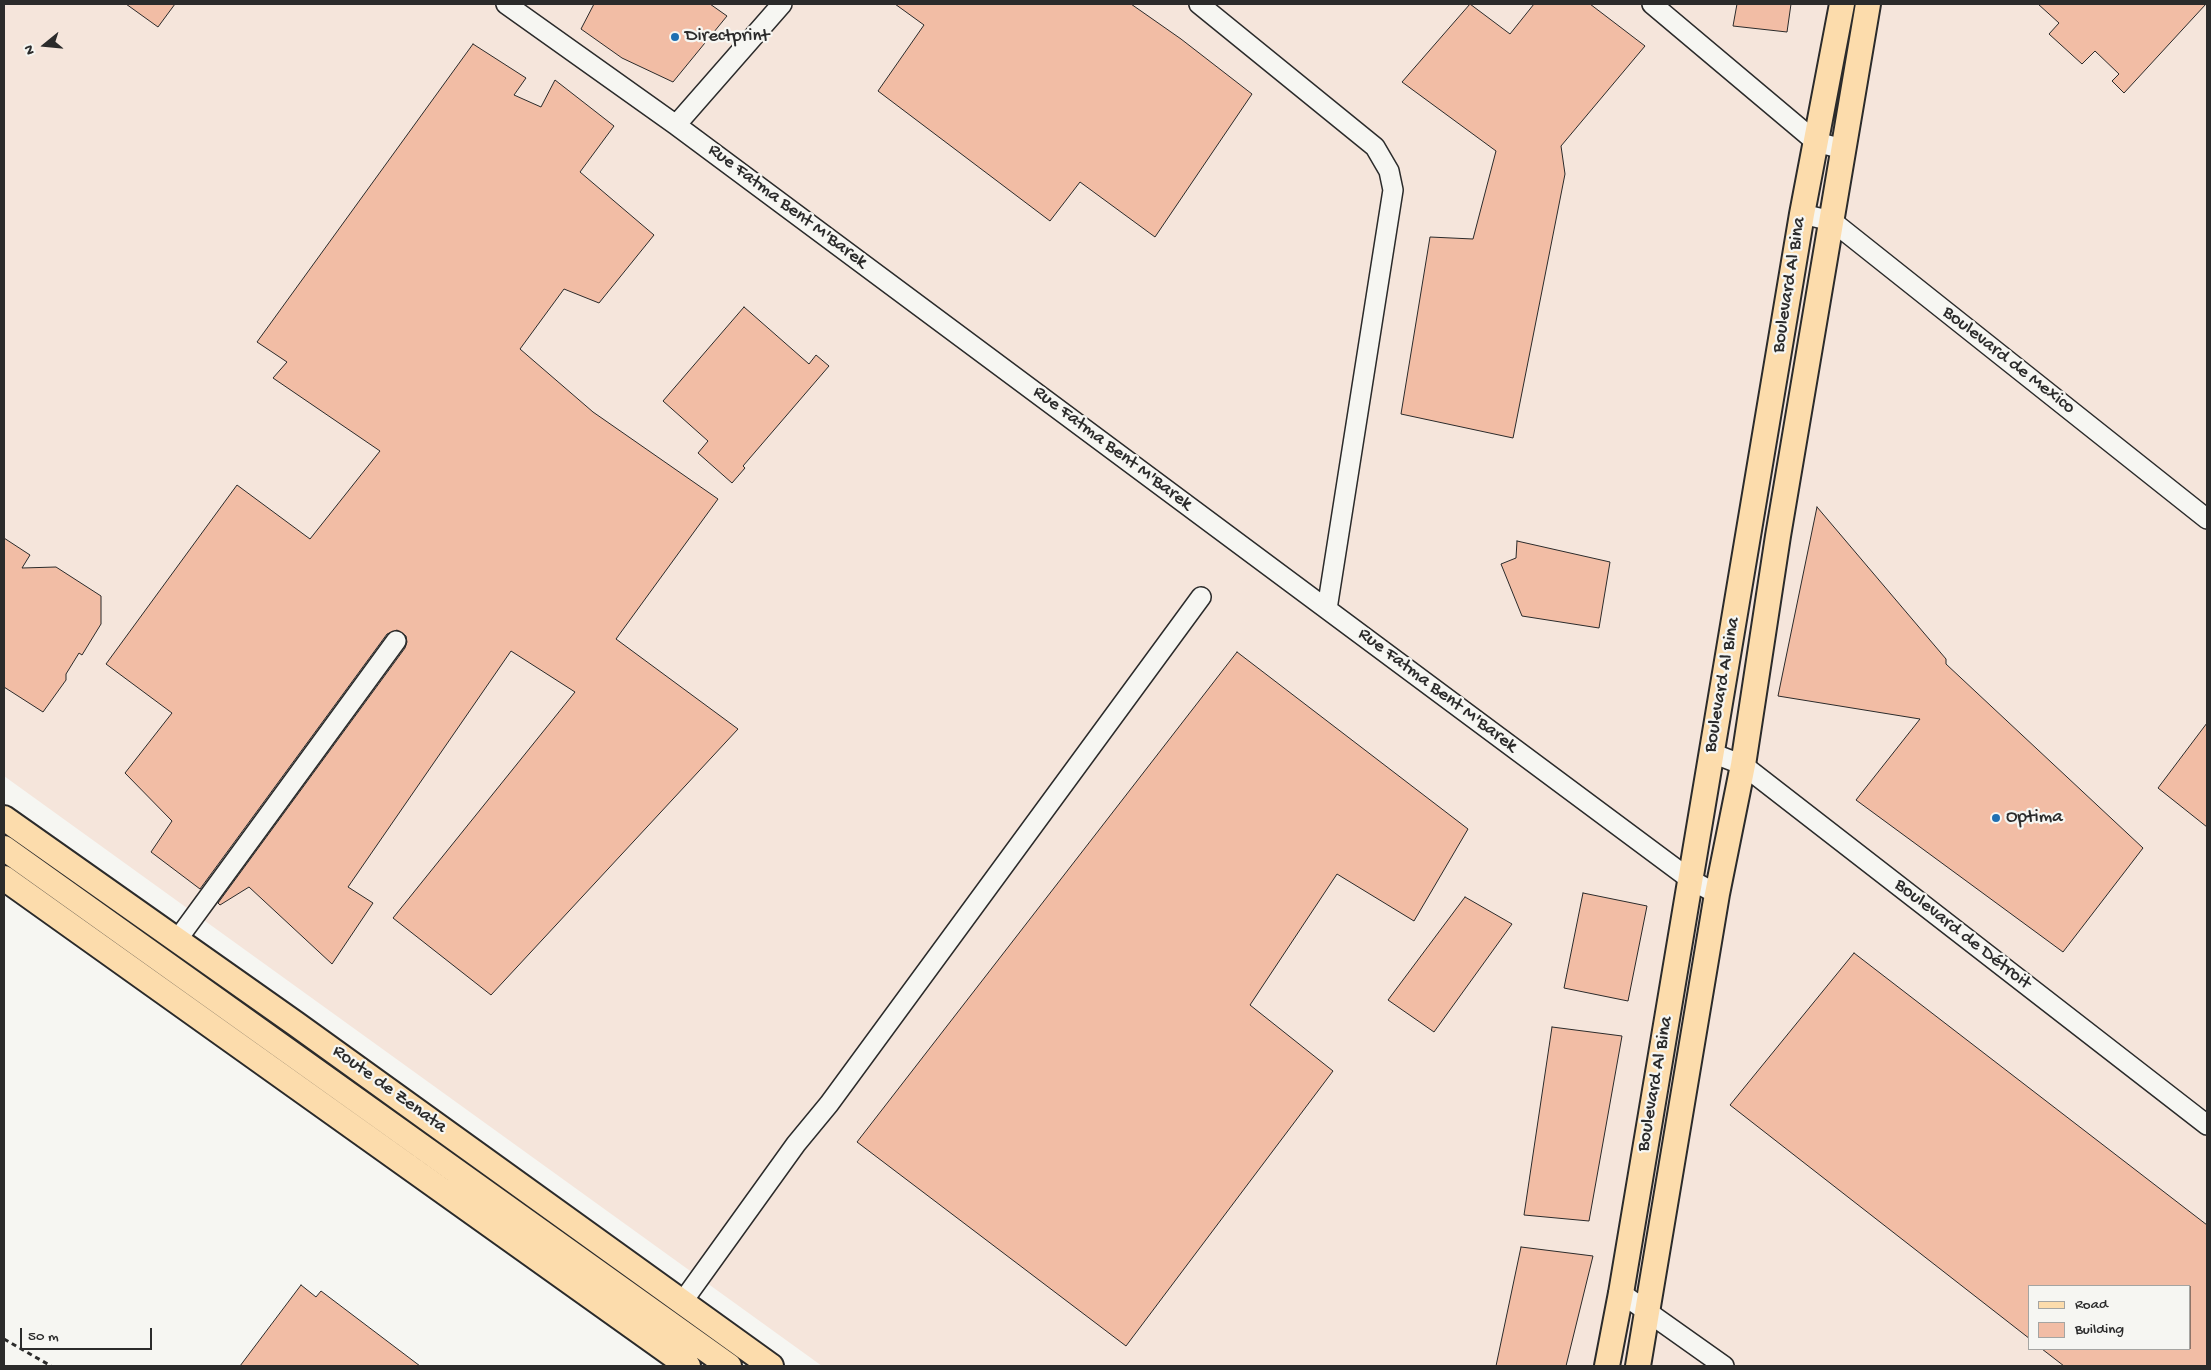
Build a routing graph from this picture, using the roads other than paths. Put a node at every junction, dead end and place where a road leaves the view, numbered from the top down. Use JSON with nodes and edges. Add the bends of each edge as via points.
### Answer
{"nodes":[{"id":1,"x":506,"y":4,"type":"edge"},
{"id":2,"x":782,"y":4,"type":"edge"},
{"id":3,"x":1199,"y":4,"type":"edge"},
{"id":4,"x":1652,"y":4,"type":"edge"},
{"id":5,"x":1842,"y":4,"type":"edge"},
{"id":6,"x":1868,"y":4,"type":"edge"},
{"id":7,"x":676,"y":125,"type":"junction"},
{"id":8,"x":1816,"y":142,"type":"junction"},
{"id":9,"x":1842,"y":149,"type":"junction"},
{"id":10,"x":1802,"y":214,"type":"junction"},
{"id":11,"x":1832,"y":221,"type":"junction"},
{"id":12,"x":2207,"y":519,"type":"edge"},
{"id":13,"x":1201,"y":597,"type":"dead end"},
{"id":14,"x":1327,"y":609,"type":"junction"},
{"id":15,"x":396,"y":641,"type":"dead end"},
{"id":16,"x":1712,"y":753,"type":"junction"},
{"id":17,"x":1742,"y":765,"type":"junction"},
{"id":18,"x":4,"y":818,"type":"edge"},
{"id":19,"x":4,"y":831,"type":"edge"},
{"id":20,"x":4,"y":848,"type":"edge"},
{"id":21,"x":4,"y":878,"type":"edge"},
{"id":22,"x":1690,"y":880,"type":"junction"},
{"id":23,"x":1718,"y":894,"type":"junction"},
{"id":24,"x":177,"y":940,"type":"junction"},
{"id":25,"x":2207,"y":1125,"type":"edge"},
{"id":26,"x":1621,"y":1293,"type":"junction"},
{"id":27,"x":683,"y":1301,"type":"junction"},
{"id":28,"x":1648,"y":1312,"type":"junction"},
{"id":29,"x":688,"y":1366,"type":"edge"},
{"id":30,"x":730,"y":1366,"type":"edge"},
{"id":31,"x":756,"y":1366,"type":"edge"},
{"id":32,"x":771,"y":1366,"type":"edge"},
{"id":33,"x":1607,"y":1366,"type":"edge"},
{"id":34,"x":1638,"y":1366,"type":"edge"},
{"id":35,"x":1724,"y":1366,"type":"edge"}],
"edges":[{"from":1,"to":7,"type":"lane","name":"Rue Fatma Bent M'Barek"},
{"from":2,"to":7,"type":"lane"},
{"from":3,"to":14,"type":"lane","via":[[1375,147],[1389,171],[1393,190]]},
{"from":4,"to":8,"type":"lane"},
{"from":5,"to":8,"type":"main road","name":"Boulevard Al Bina"},
{"from":6,"to":9,"type":"main road","name":"Boulevard Al Bina"},
{"from":7,"to":14,"type":"lane","name":"Rue Fatma Bent M'Barek"},
{"from":8,"to":9,"type":"lane"},
{"from":8,"to":10,"type":"main road","name":"Boulevard Al Bina"},
{"from":9,"to":11,"type":"main road","name":"Boulevard Al Bina"},
{"from":10,"to":11,"type":"lane","name":"Boulevard de Mexico"},
{"from":10,"to":16,"type":"main road","name":"Boulevard Al Bina"},
{"from":11,"to":12,"type":"lane","name":"Boulevard de Mexico"},
{"from":11,"to":17,"type":"main road","name":"Boulevard Al Bina"},
{"from":13,"to":27,"type":"lane"},
{"from":14,"to":22,"type":"lane","name":"Rue Fatma Bent M'Barek"},
{"from":15,"to":24,"type":"lane"},
{"from":16,"to":17,"type":"lane","name":"Boulevard de Détroit"},
{"from":16,"to":22,"type":"main road","name":"Boulevard Al Bina"},
{"from":17,"to":23,"type":"main road","name":"Boulevard Al Bina"},
{"from":17,"to":25,"type":"lane","name":"Boulevard de Détroit"},
{"from":18,"to":24,"type":"main road","name":"Route de Zenata"},
{"from":19,"to":31,"type":"main road","name":"Route de Zenata"},
{"from":20,"to":30,"type":"main road","name":"Route de Zenata"},
{"from":21,"to":29,"type":"main road"},
{"from":22,"to":23,"type":"lane","name":"Rue Fatma Bent M'Barek"},
{"from":22,"to":26,"type":"main road","name":"Boulevard Al Bina"},
{"from":23,"to":28,"type":"main road","name":"Boulevard Al Bina"},
{"from":24,"to":27,"type":"main road","name":"Route de Zenata"},
{"from":26,"to":28,"type":"lane"},
{"from":26,"to":33,"type":"main road","name":"Boulevard Al Bina"},
{"from":27,"to":32,"type":"main road","name":"Route de Zenata"},
{"from":28,"to":34,"type":"main road","name":"Boulevard Al Bina"},
{"from":28,"to":35,"type":"lane"}]}
